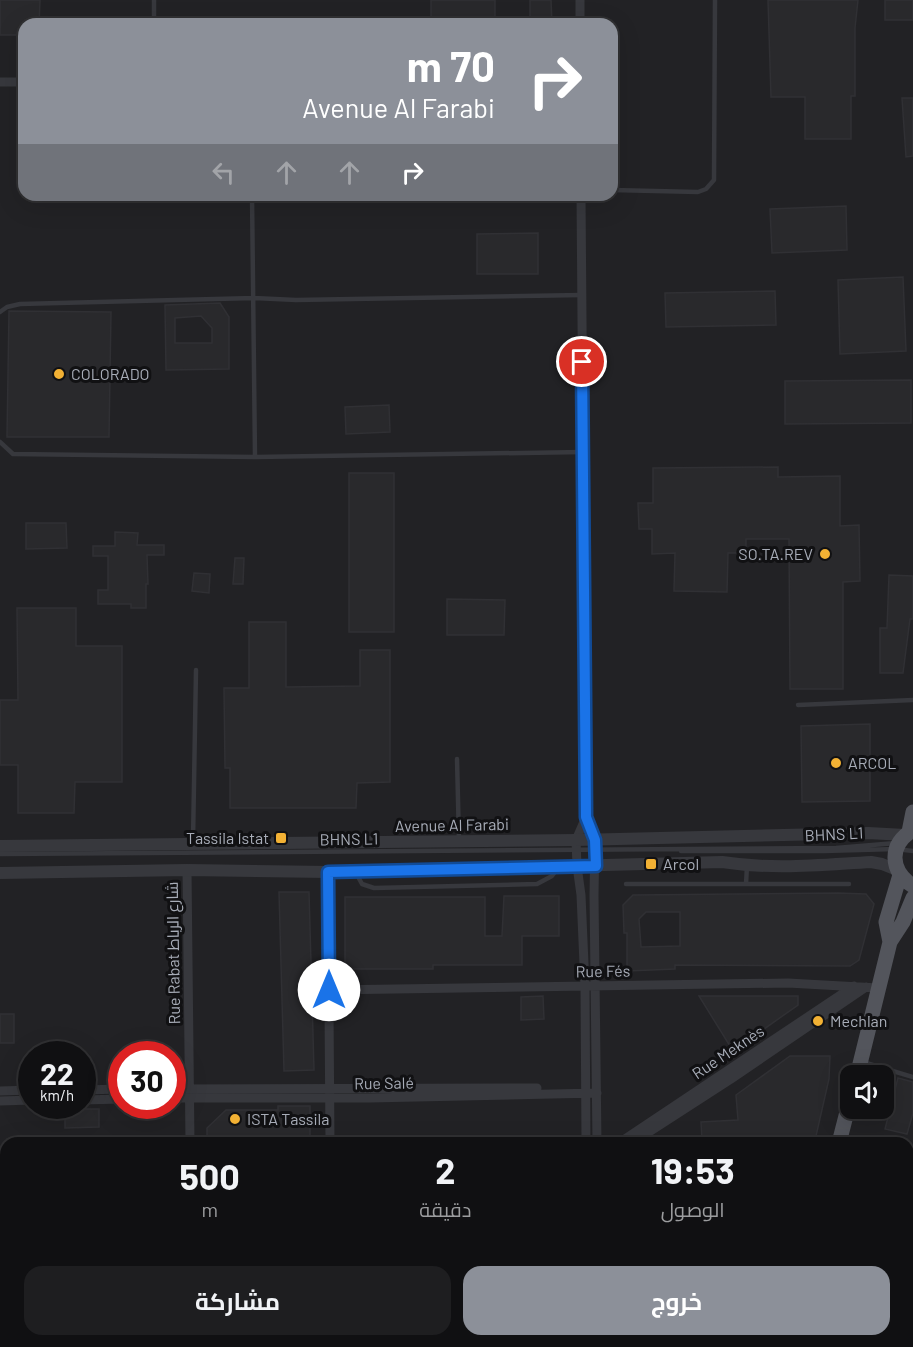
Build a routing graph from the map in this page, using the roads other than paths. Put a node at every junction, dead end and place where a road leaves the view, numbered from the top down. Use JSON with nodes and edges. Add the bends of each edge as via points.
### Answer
{"nodes":[{"id":1,"x":154,"y":0,"type":"edge"},
{"id":2,"x":580,"y":0,"type":"edge"},
{"id":3,"x":715,"y":0,"type":"edge"},
{"id":4,"x":154,"y":18,"type":"edge"},
{"id":5,"x":580,"y":18,"type":"edge"},
{"id":6,"x":0,"y":82,"type":"edge"},
{"id":7,"x":18,"y":82,"type":"edge"},
{"id":8,"x":618,"y":190,"type":"edge"},
{"id":9,"x":252,"y":201,"type":"edge"},
{"id":10,"x":581,"y":201,"type":"edge"},
{"id":11,"x":582,"y":295,"type":"junction"},
{"id":12,"x":254,"y":298,"type":"junction"},
{"id":13,"x":0,"y":312,"type":"edge"},
{"id":14,"x":0,"y":442,"type":"edge"},
{"id":15,"x":583,"y":452,"type":"junction"},
{"id":16,"x":255,"y":457,"type":"junction"},
{"id":17,"x":196,"y":670,"type":"dead end"},
{"id":18,"x":913,"y":700,"type":"edge"},
{"id":19,"x":798,"y":705,"type":"dead end"},
{"id":20,"x":457,"y":759,"type":"dead end"},
{"id":21,"x":913,"y":812,"type":"edge"},
{"id":22,"x":586,"y":817,"type":"junction"},
{"id":23,"x":906,"y":839,"type":"edge"},
{"id":24,"x":459,"y":841,"type":"junction"},
{"id":25,"x":193,"y":844,"type":"junction"},
{"id":26,"x":0,"y":846,"type":"edge"},
{"id":27,"x":576,"y":846,"type":"junction"},
{"id":28,"x":595,"y":846,"type":"junction"},
{"id":29,"x":913,"y":851,"type":"edge"},
{"id":30,"x":0,"y":855,"type":"edge"},
{"id":31,"x":577,"y":866,"type":"junction"},
{"id":32,"x":596,"y":866,"type":"junction"},
{"id":33,"x":747,"y":866,"type":"junction"},
{"id":34,"x":187,"y":870,"type":"junction"},
{"id":35,"x":328,"y":872,"type":"junction"},
{"id":36,"x":898,"y":872,"type":"junction"},
{"id":37,"x":0,"y":873,"type":"edge"},
{"id":38,"x":626,"y":884,"type":"dead end"},
{"id":39,"x":746,"y":884,"type":"junction"},
{"id":40,"x":849,"y":884,"type":"dead end"},
{"id":41,"x":913,"y":886,"type":"edge"},
{"id":42,"x":913,"y":898,"type":"edge"},
{"id":43,"x":890,"y":942,"type":"junction"},
{"id":44,"x":854,"y":986,"type":"junction"},
{"id":45,"x":585,"y":987,"type":"junction"},
{"id":46,"x":595,"y":987,"type":"junction"},
{"id":47,"x":872,"y":987,"type":"junction"},
{"id":48,"x":329,"y":990,"type":"junction"},
{"id":49,"x":859,"y":1065,"type":"edge"},
{"id":50,"x":894,"y":1074,"type":"edge"},
{"id":51,"x":913,"y":1077,"type":"edge"},
{"id":52,"x":18,"y":1090,"type":"edge"},
{"id":53,"x":585,"y":1090,"type":"junction"},
{"id":54,"x":597,"y":1090,"type":"junction"},
{"id":55,"x":0,"y":1091,"type":"edge"},
{"id":56,"x":186,"y":1093,"type":"edge"},
{"id":57,"x":330,"y":1093,"type":"junction"},
{"id":58,"x":189,"y":1094,"type":"junction"},
{"id":59,"x":186,"y":1095,"type":"edge"},
{"id":60,"x":18,"y":1100,"type":"edge"},
{"id":61,"x":0,"y":1101,"type":"edge"},
{"id":62,"x":845,"y":1119,"type":"edge"},
{"id":63,"x":190,"y":1137,"type":"edge"},
{"id":64,"x":330,"y":1137,"type":"edge"},
{"id":65,"x":586,"y":1137,"type":"edge"},
{"id":66,"x":597,"y":1137,"type":"edge"},
{"id":67,"x":629,"y":1137,"type":"edge"},
{"id":68,"x":641,"y":1137,"type":"edge"},
{"id":69,"x":841,"y":1137,"type":"edge"}],
"edges":[{"from":1,"to":4,"type":"lane"},
{"from":2,"to":5,"type":"street"},
{"from":3,"to":8,"type":"lane","via":[[714,180],[698,192]]},
{"from":6,"to":7,"type":"street"},
{"from":9,"to":12,"type":"lane"},
{"from":10,"to":11,"type":"street"},
{"from":11,"to":12,"type":"lane"},
{"from":11,"to":15,"type":"street"},
{"from":12,"to":13,"type":"lane","via":[[20,304]]},
{"from":12,"to":16,"type":"lane"},
{"from":14,"to":16,"type":"lane","via":[[13,454]]},
{"from":15,"to":16,"type":"lane"},
{"from":15,"to":22,"type":"street"},
{"from":17,"to":25,"type":"lane"},
{"from":18,"to":19,"type":"lane"},
{"from":20,"to":24,"type":"lane"},
{"from":21,"to":23,"type":"main road"},
{"from":22,"to":27,"type":"street"},
{"from":22,"to":28,"type":"street"},
{"from":23,"to":28,"type":"street","name":"Avenue Al Farabi","via":[[868,833]]},
{"from":23,"to":29,"type":"lane"},
{"from":23,"to":36,"type":"main road","via":[[895,860]]},
{"from":24,"to":25,"type":"street","name":"Avenue Al Farabi"},
{"from":24,"to":27,"type":"street","name":"Avenue Al Farabi"},
{"from":25,"to":26,"type":"street","name":"Avenue Al Farabi"},
{"from":27,"to":28,"type":"street","name":"Avenue Al Farabi"},
{"from":27,"to":30,"type":"lane","name":"BHNS L1"},
{"from":27,"to":31,"type":"street"},
{"from":28,"to":32,"type":"street"},
{"from":31,"to":32,"type":"street"},
{"from":31,"to":35,"type":"street"},
{"from":31,"to":45,"type":"street"},
{"from":32,"to":33,"type":"street","via":[[722,862]]},
{"from":32,"to":46,"type":"street"},
{"from":33,"to":36,"type":"street","via":[[799,868],[871,862]]},
{"from":33,"to":39,"type":"lane"},
{"from":34,"to":35,"type":"street"},
{"from":34,"to":37,"type":"street"},
{"from":34,"to":58,"type":"street","name":"Rue Rabat شارع الرباط"},
{"from":35,"to":48,"type":"street"},
{"from":36,"to":41,"type":"main road"},
{"from":36,"to":43,"type":"main road","via":[[886,921]]},
{"from":38,"to":39,"type":"lane"},
{"from":39,"to":40,"type":"lane"},
{"from":42,"to":43,"type":"main road"},
{"from":43,"to":47,"type":"main road"},
{"from":44,"to":46,"type":"street","name":"Rue Fés","via":[[788,983]]},
{"from":44,"to":47,"type":"street","name":"Rue Fés"},
{"from":44,"to":67,"type":"street","name":"Rue Meknès"},
{"from":45,"to":46,"type":"street","name":"Rue Fés"},
{"from":45,"to":48,"type":"street","name":"Rue Fés"},
{"from":45,"to":53,"type":"street"},
{"from":46,"to":54,"type":"street"},
{"from":47,"to":49,"type":"main road"},
{"from":47,"to":68,"type":"street","name":"Rue Meknès"},
{"from":48,"to":57,"type":"street"},
{"from":50,"to":51,"type":"lane"},
{"from":52,"to":55,"type":"street"},
{"from":53,"to":54,"type":"street","name":"Rue Salé"},
{"from":53,"to":57,"type":"street","name":"Rue Salé"},
{"from":53,"to":65,"type":"street"},
{"from":54,"to":66,"type":"street"},
{"from":56,"to":58,"type":"street","name":"Rue Salé"},
{"from":57,"to":58,"type":"street","name":"Rue Salé"},
{"from":57,"to":64,"type":"street"},
{"from":58,"to":59,"type":"street","name":"Rue Salé"},
{"from":58,"to":63,"type":"street","name":"Rue Rabat شارع الرباط"},
{"from":60,"to":61,"type":"street"},
{"from":62,"to":69,"type":"main road"}]}
